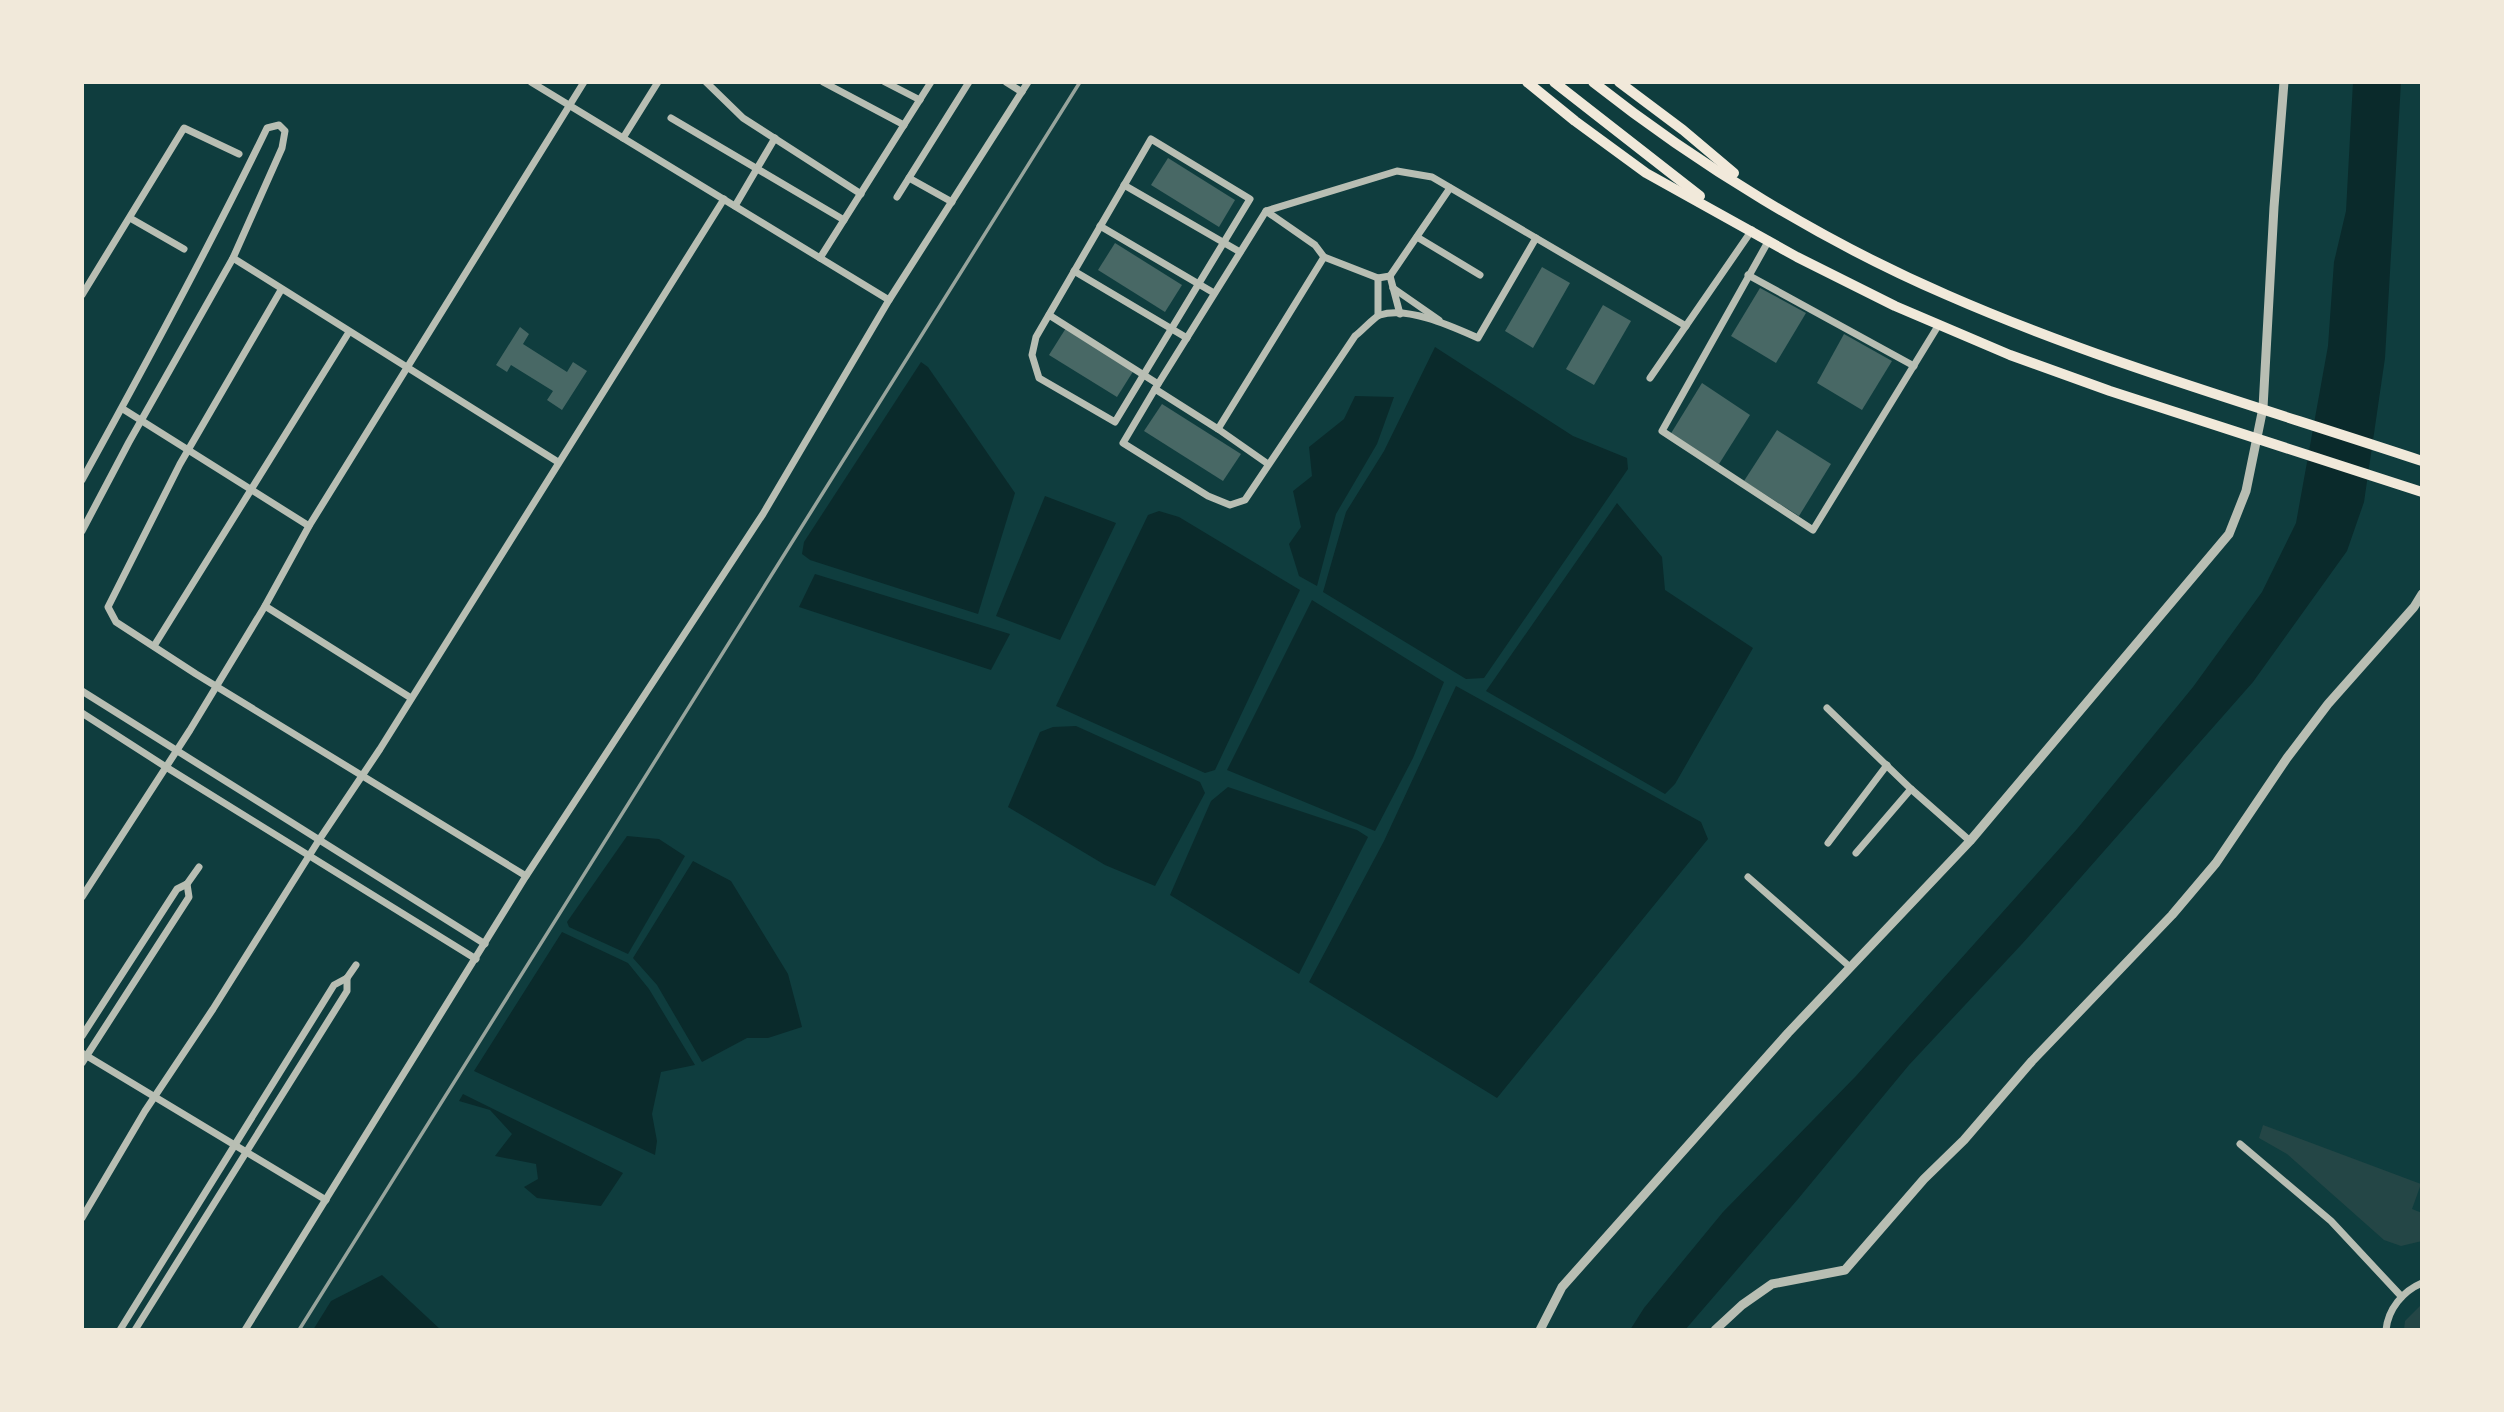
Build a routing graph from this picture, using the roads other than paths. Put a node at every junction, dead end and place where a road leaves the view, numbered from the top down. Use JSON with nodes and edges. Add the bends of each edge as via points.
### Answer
{"nodes":[{"id":1,"x":531,"y":82,"type":"edge"},
{"id":2,"x":584,"y":82,"type":"edge"},
{"id":3,"x":658,"y":82,"type":"edge"},
{"id":4,"x":706,"y":82,"type":"edge"},
{"id":5,"x":823,"y":82,"type":"edge"},
{"id":6,"x":885,"y":82,"type":"edge"},
{"id":7,"x":931,"y":82,"type":"edge"},
{"id":8,"x":969,"y":82,"type":"edge"},
{"id":9,"x":1006,"y":82,"type":"edge"},
{"id":10,"x":1028,"y":82,"type":"edge"},
{"id":11,"x":1527,"y":82,"type":"edge"},
{"id":12,"x":1554,"y":82,"type":"edge"},
{"id":13,"x":1593,"y":82,"type":"edge"},
{"id":14,"x":1619,"y":82,"type":"edge"},
{"id":15,"x":2284,"y":82,"type":"edge"},
{"id":16,"x":1022,"y":92,"type":"junction"},
{"id":17,"x":920,"y":100,"type":"junction"},
{"id":18,"x":569,"y":105,"type":"junction"},
{"id":19,"x":671,"y":118,"type":"dead end"},
{"id":20,"x":904,"y":125,"type":"junction"},
{"id":21,"x":624,"y":138,"type":"junction"},
{"id":22,"x":775,"y":138,"type":"junction"},
{"id":23,"x":239,"y":153,"type":"dead end"},
{"id":24,"x":757,"y":169,"type":"junction"},
{"id":25,"x":909,"y":178,"type":"junction"},
{"id":26,"x":1124,"y":185,"type":"junction"},
{"id":27,"x":1450,"y":188,"type":"junction"},
{"id":28,"x":861,"y":194,"type":"junction"},
{"id":29,"x":1758,"y":194,"type":"junction"},
{"id":30,"x":897,"y":197,"type":"dead end"},
{"id":31,"x":724,"y":200,"type":"junction"},
{"id":32,"x":952,"y":202,"type":"junction"},
{"id":33,"x":735,"y":206,"type":"junction"},
{"id":34,"x":1717,"y":210,"type":"junction"},
{"id":35,"x":1266,"y":211,"type":"junction"},
{"id":36,"x":130,"y":218,"type":"junction"},
{"id":37,"x":844,"y":220,"type":"junction"},
{"id":38,"x":1100,"y":226,"type":"junction"},
{"id":39,"x":1752,"y":230,"type":"junction"},
{"id":40,"x":1417,"y":237,"type":"junction"},
{"id":41,"x":1536,"y":238,"type":"junction"},
{"id":42,"x":1769,"y":240,"type":"junction"},
{"id":43,"x":1225,"y":242,"type":"junction"},
{"id":44,"x":184,"y":249,"type":"dead end"},
{"id":45,"x":1240,"y":252,"type":"junction"},
{"id":46,"x":1324,"y":257,"type":"junction"},
{"id":47,"x":233,"y":258,"type":"junction"},
{"id":48,"x":820,"y":258,"type":"junction"},
{"id":49,"x":1074,"y":271,"type":"junction"},
{"id":50,"x":1480,"y":275,"type":"dead end"},
{"id":51,"x":1748,"y":275,"type":"junction"},
{"id":52,"x":1390,"y":276,"type":"junction"},
{"id":53,"x":1378,"y":278,"type":"junction"},
{"id":54,"x":1199,"y":284,"type":"junction"},
{"id":55,"x":1393,"y":288,"type":"junction"},
{"id":56,"x":281,"y":290,"type":"junction"},
{"id":57,"x":1214,"y":293,"type":"junction"},
{"id":58,"x":82,"y":295,"type":"edge"},
{"id":59,"x":889,"y":300,"type":"junction"},
{"id":60,"x":1400,"y":314,"type":"junction"},
{"id":61,"x":1049,"y":315,"type":"junction"},
{"id":62,"x":1378,"y":315,"type":"junction"},
{"id":63,"x":1443,"y":323,"type":"junction"},
{"id":64,"x":1686,"y":326,"type":"junction"},
{"id":65,"x":1938,"y":326,"type":"junction"},
{"id":66,"x":1172,"y":328,"type":"junction"},
{"id":67,"x":349,"y":332,"type":"junction"},
{"id":68,"x":1187,"y":338,"type":"junction"},
{"id":69,"x":1914,"y":366,"type":"junction"},
{"id":70,"x":407,"y":368,"type":"junction"},
{"id":71,"x":1144,"y":374,"type":"junction"},
{"id":72,"x":1650,"y":377,"type":"dead end"},
{"id":73,"x":1156,"y":386,"type":"junction"},
{"id":74,"x":2263,"y":408,"type":"junction"},
{"id":75,"x":123,"y":409,"type":"junction"},
{"id":76,"x":142,"y":419,"type":"junction"},
{"id":77,"x":1218,"y":429,"type":"junction"},
{"id":78,"x":2258,"y":438,"type":"junction"},
{"id":79,"x":189,"y":449,"type":"junction"},
{"id":80,"x":2422,"y":461,"type":"edge"},
{"id":81,"x":558,"y":463,"type":"junction"},
{"id":82,"x":1268,"y":464,"type":"junction"},
{"id":83,"x":82,"y":481,"type":"edge"},
{"id":84,"x":250,"y":488,"type":"junction"},
{"id":85,"x":2422,"y":492,"type":"edge"},
{"id":86,"x":309,"y":526,"type":"junction"},
{"id":87,"x":82,"y":531,"type":"edge"},
{"id":88,"x":2422,"y":594,"type":"edge"},
{"id":89,"x":265,"y":607,"type":"junction"},
{"id":90,"x":154,"y":646,"type":"junction"},
{"id":91,"x":216,"y":687,"type":"junction"},
{"id":92,"x":82,"y":691,"type":"edge"},
{"id":93,"x":411,"y":698,"type":"junction"},
{"id":94,"x":1827,"y":708,"type":"dead end"},
{"id":95,"x":82,"y":713,"type":"edge"},
{"id":96,"x":176,"y":750,"type":"junction"},
{"id":97,"x":1887,"y":765,"type":"junction"},
{"id":98,"x":166,"y":767,"type":"junction"},
{"id":99,"x":363,"y":776,"type":"junction"},
{"id":100,"x":1911,"y":789,"type":"junction"},
{"id":101,"x":319,"y":840,"type":"junction"},
{"id":102,"x":1970,"y":841,"type":"junction"},
{"id":103,"x":1828,"y":843,"type":"dead end"},
{"id":104,"x":1856,"y":853,"type":"dead end"},
{"id":105,"x":309,"y":857,"type":"junction"},
{"id":106,"x":199,"y":867,"type":"dead end"},
{"id":107,"x":526,"y":876,"type":"junction"},
{"id":108,"x":1748,"y":877,"type":"dead end"},
{"id":109,"x":187,"y":884,"type":"junction"},
{"id":110,"x":82,"y":897,"type":"edge"},
{"id":111,"x":485,"y":944,"type":"junction"},
{"id":112,"x":476,"y":959,"type":"junction"},
{"id":113,"x":356,"y":965,"type":"dead end"},
{"id":114,"x":1850,"y":967,"type":"junction"},
{"id":115,"x":347,"y":978,"type":"junction"},
{"id":116,"x":82,"y":1035,"type":"edge"},
{"id":117,"x":84,"y":1057,"type":"edge"},
{"id":118,"x":155,"y":1097,"type":"junction"},
{"id":119,"x":2240,"y":1144,"type":"dead end"},
{"id":120,"x":234,"y":1145,"type":"junction"},
{"id":121,"x":245,"y":1152,"type":"junction"},
{"id":122,"x":326,"y":1200,"type":"junction"},
{"id":123,"x":82,"y":1218,"type":"edge"},
{"id":124,"x":2422,"y":1283,"type":"edge"},
{"id":125,"x":2401,"y":1296,"type":"junction"},
{"id":126,"x":120,"y":1330,"type":"edge"},
{"id":127,"x":135,"y":1330,"type":"edge"},
{"id":128,"x":245,"y":1330,"type":"edge"},
{"id":129,"x":1540,"y":1330,"type":"edge"},
{"id":130,"x":1715,"y":1330,"type":"edge"},
{"id":131,"x":2386,"y":1330,"type":"edge"}],
"edges":[{"from":1,"to":18,"type":"street"},
{"from":2,"to":18,"type":"street"},
{"from":3,"to":21,"type":"street"},
{"from":4,"to":22,"type":"street","via":[[743,118]]},
{"from":5,"to":20,"type":"street"},
{"from":6,"to":17,"type":"street"},
{"from":7,"to":17,"type":"street"},
{"from":8,"to":25,"type":"street"},
{"from":9,"to":16,"type":"street"},
{"from":10,"to":16,"type":"street"},
{"from":11,"to":34,"type":"main road","via":[[1646,173]]},
{"from":12,"to":34,"type":"main road"},
{"from":13,"to":29,"type":"main road","via":[[1672,141]]},
{"from":14,"to":29,"type":"main road"},
{"from":15,"to":74,"type":"street"},
{"from":16,"to":32,"type":"street"},
{"from":17,"to":20,"type":"street"},
{"from":18,"to":21,"type":"street"},
{"from":18,"to":70,"type":"street"},
{"from":19,"to":24,"type":"street"},
{"from":20,"to":28,"type":"street"},
{"from":21,"to":31,"type":"street"},
{"from":22,"to":24,"type":"street"},
{"from":22,"to":28,"type":"street"},
{"from":23,"to":36,"type":"street","via":[[184,128]]},
{"from":24,"to":33,"type":"street"},
{"from":24,"to":37,"type":"street"},
{"from":25,"to":30,"type":"street"},
{"from":25,"to":32,"type":"street"},
{"from":26,"to":38,"type":"street"},
{"from":26,"to":43,"type":"street"},
{"from":26,"to":43,"type":"street","via":[[1151,139],[1250,199]]},
{"from":27,"to":35,"type":"street","via":[[1432,177],[1397,171]]},
{"from":27,"to":40,"type":"street"},
{"from":27,"to":41,"type":"street"},
{"from":28,"to":37,"type":"street"},
{"from":29,"to":74,"type":"main road","via":[[1826,235],[1946,295],[2127,364]]},
{"from":31,"to":33,"type":"street"},
{"from":31,"to":81,"type":"street"},
{"from":32,"to":59,"type":"street"},
{"from":33,"to":48,"type":"street"},
{"from":34,"to":39,"type":"main road"},
{"from":35,"to":45,"type":"street"},
{"from":35,"to":46,"type":"street","via":[[1315,245]]},
{"from":36,"to":44,"type":"street"},
{"from":36,"to":58,"type":"street"},
{"from":37,"to":48,"type":"street"},
{"from":38,"to":49,"type":"street"},
{"from":38,"to":54,"type":"street"},
{"from":39,"to":42,"type":"main road"},
{"from":39,"to":64,"type":"street"},
{"from":40,"to":50,"type":"street"},
{"from":40,"to":52,"type":"street"},
{"from":41,"to":63,"type":"street","via":[[1478,338]]},
{"from":41,"to":64,"type":"street"},
{"from":42,"to":51,"type":"street"},
{"from":42,"to":65,"type":"main road"},
{"from":43,"to":45,"type":"street"},
{"from":43,"to":54,"type":"street"},
{"from":45,"to":57,"type":"street"},
{"from":46,"to":53,"type":"street"},
{"from":46,"to":77,"type":"street"},
{"from":47,"to":56,"type":"street"},
{"from":47,"to":75,"type":"street","via":[[282,148],[285,131],[279,125],[267,128]]},
{"from":47,"to":76,"type":"street"},
{"from":48,"to":59,"type":"street"},
{"from":49,"to":61,"type":"street"},
{"from":49,"to":66,"type":"street"},
{"from":51,"to":69,"type":"street"},
{"from":51,"to":69,"type":"street","via":[[1662,431],[1813,530]]},
{"from":52,"to":53,"type":"street"},
{"from":52,"to":55,"type":"street"},
{"from":53,"to":62,"type":"street"},
{"from":54,"to":57,"type":"street"},
{"from":54,"to":66,"type":"street"},
{"from":55,"to":60,"type":"street"},
{"from":55,"to":63,"type":"street"},
{"from":56,"to":67,"type":"street"},
{"from":56,"to":79,"type":"street"},
{"from":57,"to":68,"type":"street"},
{"from":59,"to":107,"type":"street","via":[[763,514]]},
{"from":60,"to":62,"type":"street"},
{"from":60,"to":63,"type":"street"},
{"from":61,"to":71,"type":"street"},
{"from":61,"to":71,"type":"street","via":[[1032,355],[1040,377],[1115,422]]},
{"from":62,"to":82,"type":"street","via":[[1355,336]]},
{"from":64,"to":72,"type":"street"},
{"from":65,"to":69,"type":"street"},
{"from":65,"to":78,"type":"main road","via":[[2110,391]]},
{"from":66,"to":68,"type":"street"},
{"from":66,"to":71,"type":"street"},
{"from":67,"to":70,"type":"street"},
{"from":67,"to":84,"type":"street"},
{"from":68,"to":73,"type":"street"},
{"from":70,"to":81,"type":"street"},
{"from":70,"to":86,"type":"street"},
{"from":71,"to":73,"type":"street"},
{"from":73,"to":77,"type":"street"},
{"from":73,"to":82,"type":"street","via":[[1123,443],[1230,505],[1245,500]]},
{"from":74,"to":78,"type":"street"},
{"from":74,"to":80,"type":"main road"},
{"from":75,"to":76,"type":"street"},
{"from":75,"to":83,"type":"street"},
{"from":76,"to":79,"type":"street"},
{"from":76,"to":87,"type":"street"},
{"from":77,"to":82,"type":"street"},
{"from":78,"to":85,"type":"main road"},
{"from":78,"to":102,"type":"street","via":[[2246,491],[2229,534]]},
{"from":79,"to":84,"type":"street"},
{"from":79,"to":90,"type":"street","via":[[108,607],[116,622]]},
{"from":81,"to":93,"type":"street"},
{"from":84,"to":86,"type":"street"},
{"from":84,"to":90,"type":"street"},
{"from":86,"to":89,"type":"street"},
{"from":88,"to":130,"type":"street","via":[[2328,704],[2216,863],[2172,915],[2032,1061],[1845,1270],[1772,1284]]},
{"from":89,"to":91,"type":"street"},
{"from":89,"to":93,"type":"street"},
{"from":90,"to":91,"type":"street"},
{"from":91,"to":96,"type":"street"},
{"from":91,"to":99,"type":"street"},
{"from":92,"to":96,"type":"street"},
{"from":93,"to":99,"type":"street"},
{"from":94,"to":97,"type":"street"},
{"from":95,"to":98,"type":"street"},
{"from":96,"to":98,"type":"street"},
{"from":96,"to":101,"type":"street"},
{"from":97,"to":100,"type":"street"},
{"from":97,"to":103,"type":"street"},
{"from":98,"to":105,"type":"street"},
{"from":98,"to":110,"type":"street"},
{"from":99,"to":101,"type":"street"},
{"from":99,"to":107,"type":"street"},
{"from":100,"to":102,"type":"street"},
{"from":100,"to":104,"type":"street"},
{"from":101,"to":105,"type":"street"},
{"from":101,"to":111,"type":"street"},
{"from":102,"to":114,"type":"street"},
{"from":105,"to":112,"type":"street"},
{"from":105,"to":118,"type":"street"},
{"from":106,"to":109,"type":"street"},
{"from":107,"to":111,"type":"street"},
{"from":108,"to":114,"type":"street"},
{"from":109,"to":116,"type":"street","via":[[177,889]]},
{"from":109,"to":117,"type":"street","via":[[189,897]]},
{"from":111,"to":112,"type":"street"},
{"from":112,"to":122,"type":"street"},
{"from":113,"to":115,"type":"street"},
{"from":114,"to":129,"type":"street","via":[[1562,1287]]},
{"from":115,"to":120,"type":"street","via":[[334,985]]},
{"from":115,"to":121,"type":"street","via":[[347,991]]},
{"from":117,"to":118,"type":"street"},
{"from":118,"to":120,"type":"street"},
{"from":118,"to":123,"type":"street"},
{"from":119,"to":125,"type":"street","via":[[2331,1221]]},
{"from":120,"to":121,"type":"street"},
{"from":120,"to":126,"type":"street"},
{"from":121,"to":122,"type":"street"},
{"from":121,"to":127,"type":"street"},
{"from":122,"to":128,"type":"street"},
{"from":124,"to":125,"type":"street"},
{"from":125,"to":131,"type":"street"}]}
